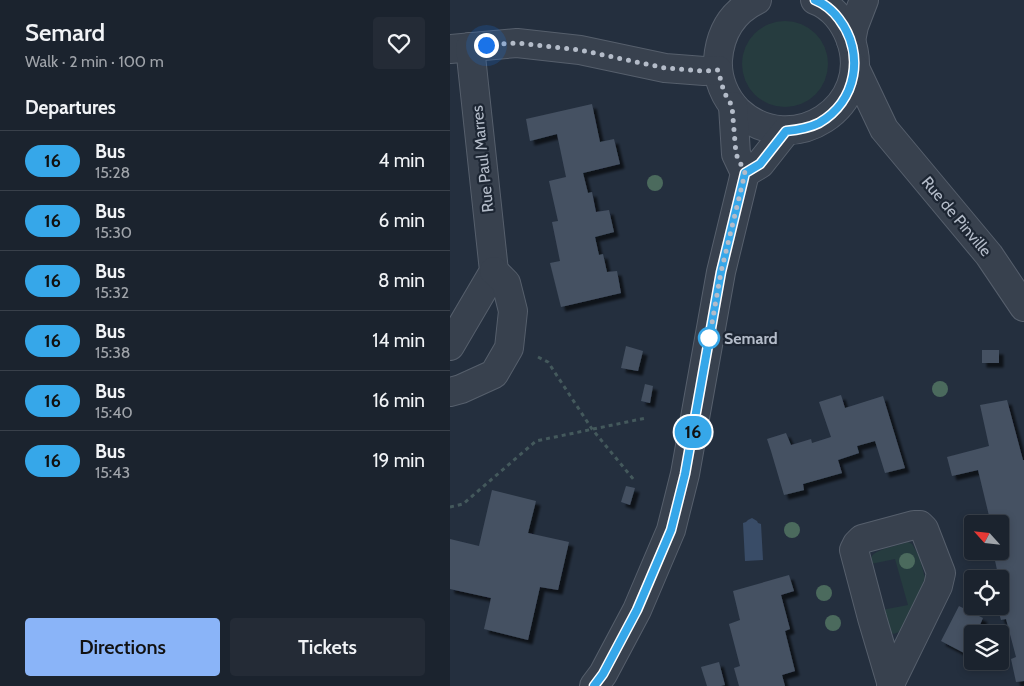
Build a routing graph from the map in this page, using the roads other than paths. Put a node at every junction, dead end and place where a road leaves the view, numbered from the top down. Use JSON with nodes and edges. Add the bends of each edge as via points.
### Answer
{"nodes":[{"id":1,"x":757,"y":0,"type":"edge"},
{"id":2,"x":864,"y":0,"type":"edge"},
{"id":3,"x":822,"y":2,"type":"edge"},
{"id":4,"x":731,"y":8,"type":"edge"},
{"id":5,"x":851,"y":41,"type":"junction"},
{"id":6,"x":460,"y":48,"type":"edge"},
{"id":7,"x":855,"y":68,"type":"junction"},
{"id":8,"x":718,"y":70,"type":"junction"},
{"id":9,"x":732,"y":106,"type":"junction"},
{"id":10,"x":833,"y":112,"type":"junction"},
{"id":11,"x":884,"y":129,"type":"junction"},
{"id":12,"x":786,"y":131,"type":"junction"},
{"id":13,"x":745,"y":173,"type":"junction"},
{"id":14,"x":494,"y":271,"type":"junction"},
{"id":15,"x":1024,"y":307,"type":"edge"},
{"id":16,"x":450,"y":346,"type":"edge"},
{"id":17,"x":450,"y":392,"type":"edge"},
{"id":18,"x":891,"y":684,"type":"edge"},
{"id":19,"x":594,"y":686,"type":"edge"}],
"edges":[{"from":1,"to":4,"type":"street"},
{"from":2,"to":5,"type":"street"},
{"from":3,"to":5,"type":"street","via":[[846,28]]},
{"from":4,"to":8,"type":"street","via":[[719,46]]},
{"from":5,"to":7,"type":"street"},
{"from":6,"to":8,"type":"street","via":[[517,43],[580,50],[665,68]]},
{"from":6,"to":14,"type":"street","name":"Rue Paul Marres"},
{"from":7,"to":10,"type":"street","via":[[844,100]]},
{"from":7,"to":11,"type":"street","name":"Rue de Pinville"},
{"from":8,"to":9,"type":"street"},
{"from":9,"to":12,"type":"street","via":[[747,119],[766,128]]},
{"from":9,"to":13,"type":"street","via":[[736,154]]},
{"from":10,"to":11,"type":"street"},
{"from":10,"to":12,"type":"street","via":[[819,123]]},
{"from":11,"to":15,"type":"street","name":"Rue de Pinville","via":[[990,255]]},
{"from":12,"to":13,"type":"street","via":[[760,164]]},
{"from":13,"to":19,"type":"street","via":[[721,272],[685,474],[671,530],[637,610]]},
{"from":14,"to":16,"type":"street"},
{"from":14,"to":17,"type":"street","name":"Rue Paul Marres","via":[[506,283],[513,311],[509,348],[494,374]]},
{"from":18,"to":18,"type":"street","via":[[940,580],[941,573],[920,525],[862,539],[854,550]]}]}
